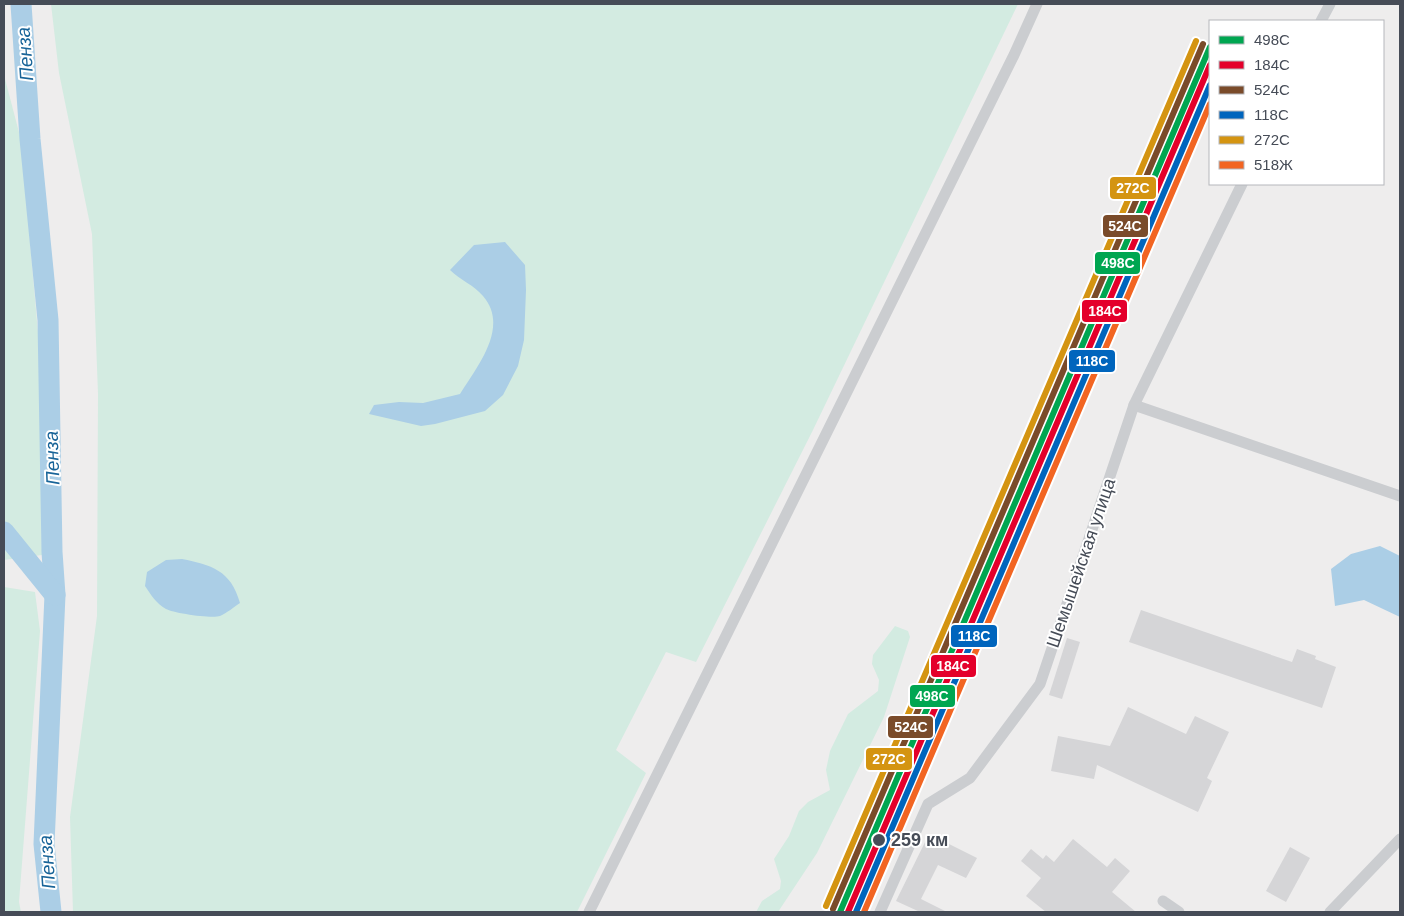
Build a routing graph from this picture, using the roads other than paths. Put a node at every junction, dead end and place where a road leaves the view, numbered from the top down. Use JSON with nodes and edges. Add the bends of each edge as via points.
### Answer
{"nodes":[{"id":1,"x":1037,"y":4,"type":"edge"},
{"id":2,"x":1330,"y":4,"type":"edge"},
{"id":3,"x":1322,"y":20,"type":"edge"},
{"id":4,"x":1242,"y":185,"type":"edge"},
{"id":5,"x":1134,"y":405,"type":"junction"},
{"id":6,"x":1400,"y":496,"type":"edge"},
{"id":7,"x":1400,"y":839,"type":"edge"},
{"id":8,"x":1163,"y":901,"type":"dead end"},
{"id":9,"x":590,"y":912,"type":"edge"},
{"id":10,"x":880,"y":912,"type":"edge"},
{"id":11,"x":1179,"y":912,"type":"edge"},
{"id":12,"x":1330,"y":912,"type":"edge"}],
"edges":[{"from":1,"to":9,"type":"street"},
{"from":2,"to":3,"type":"street"},
{"from":4,"to":5,"type":"street","name":"Шемышейская улица"},
{"from":5,"to":6,"type":"street"},
{"from":5,"to":10,"type":"street","name":"Шемышейская улица","via":[[1040,684],[970,778],[928,804]]},
{"from":7,"to":12,"type":"street"},
{"from":8,"to":11,"type":"street"}]}
